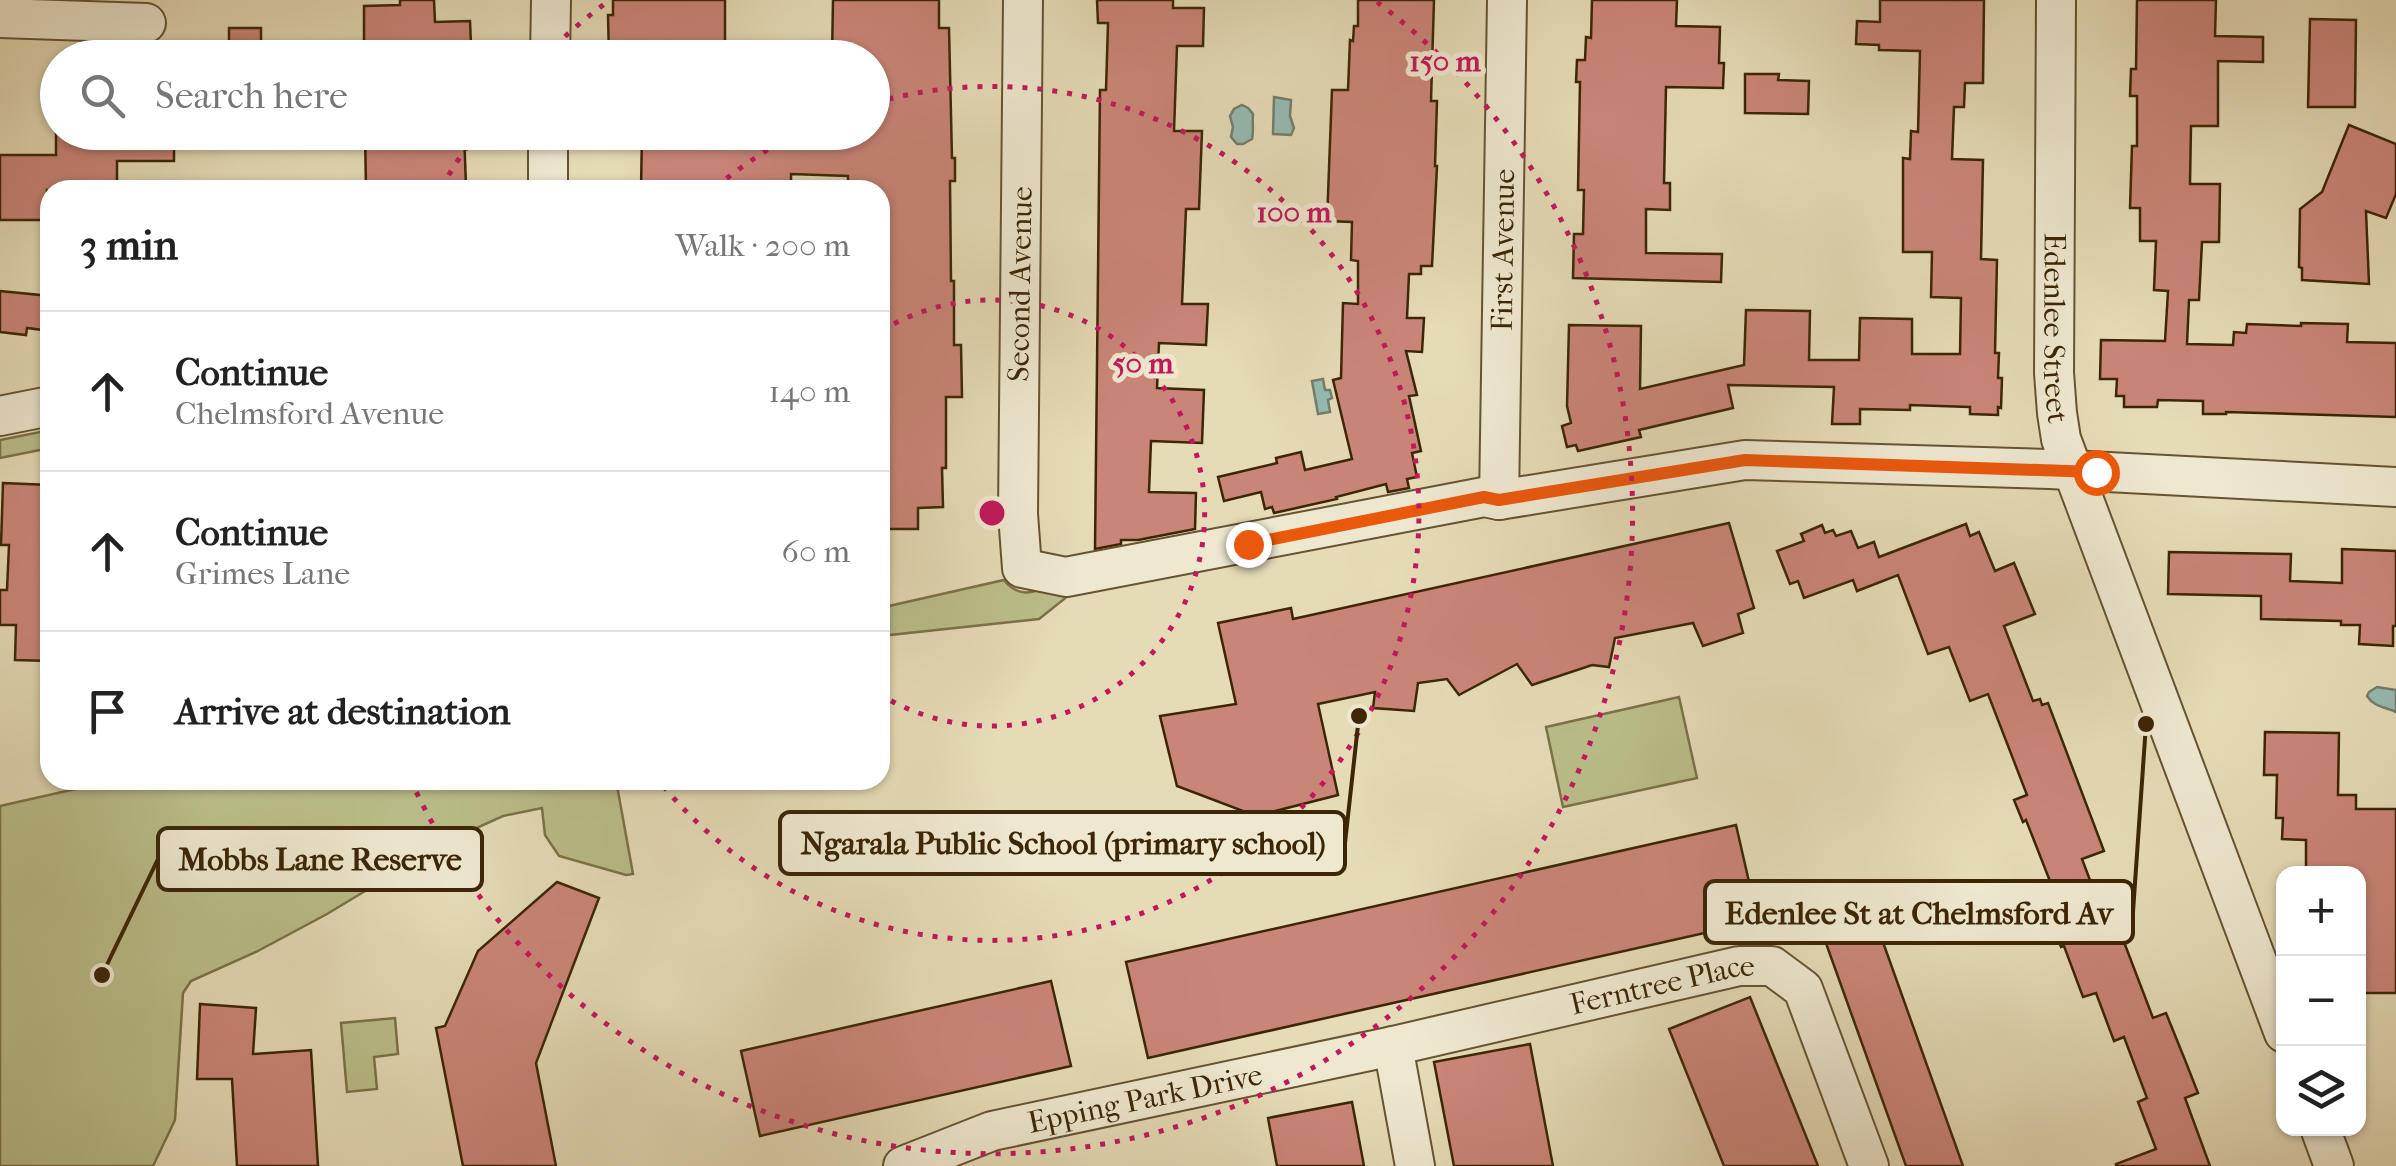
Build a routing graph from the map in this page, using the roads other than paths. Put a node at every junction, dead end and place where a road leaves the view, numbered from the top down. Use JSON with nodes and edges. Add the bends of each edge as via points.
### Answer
{"nodes":[{"id":1,"x":550,"y":0,"type":"edge"},
{"id":2,"x":1023,"y":0,"type":"edge"},
{"id":3,"x":1506,"y":0,"type":"edge"},
{"id":4,"x":2056,"y":0,"type":"edge"},
{"id":5,"x":0,"y":18,"type":"edge"},
{"id":6,"x":146,"y":23,"type":"dead end"},
{"id":7,"x":550,"y":40,"type":"edge"},
{"id":8,"x":548,"y":150,"type":"edge"},
{"id":9,"x":548,"y":180,"type":"edge"},
{"id":10,"x":40,"y":408,"type":"edge"},
{"id":11,"x":0,"y":416,"type":"edge"},
{"id":12,"x":2072,"y":471,"type":"junction"},
{"id":13,"x":2396,"y":487,"type":"edge"},
{"id":14,"x":1499,"y":500,"type":"junction"},
{"id":15,"x":2276,"y":1012,"type":"edge"},
{"id":16,"x":1393,"y":1046,"type":"junction"},
{"id":17,"x":2323,"y":1136,"type":"edge"},
{"id":18,"x":903,"y":1166,"type":"edge"},
{"id":19,"x":1415,"y":1166,"type":"edge"},
{"id":20,"x":1869,"y":1166,"type":"edge"},
{"id":21,"x":2334,"y":1166,"type":"edge"}],
"edges":[{"from":1,"to":7,"type":"street"},
{"from":2,"to":14,"type":"street","name":"Second Avenue","via":[[1022,568],[1066,578],[1484,497]]},
{"from":3,"to":14,"type":"street","name":"First Avenue"},
{"from":4,"to":12,"type":"street","name":"Edenlee Street","via":[[2054,372],[2059,430]]},
{"from":5,"to":6,"type":"street"},
{"from":8,"to":9,"type":"street"},
{"from":10,"to":11,"type":"street"},
{"from":12,"to":13,"type":"street"},
{"from":12,"to":14,"type":"street","via":[[1745,460]]},
{"from":12,"to":15,"type":"street","name":"Edenlee Street"},
{"from":16,"to":18,"type":"street","name":"Epping Park Drive","via":[[992,1131]]},
{"from":16,"to":19,"type":"street"},
{"from":16,"to":20,"type":"street","name":"Ferntree Place","via":[[1739,966],[1772,966],[1803,988]]},
{"from":17,"to":21,"type":"street"}]}
